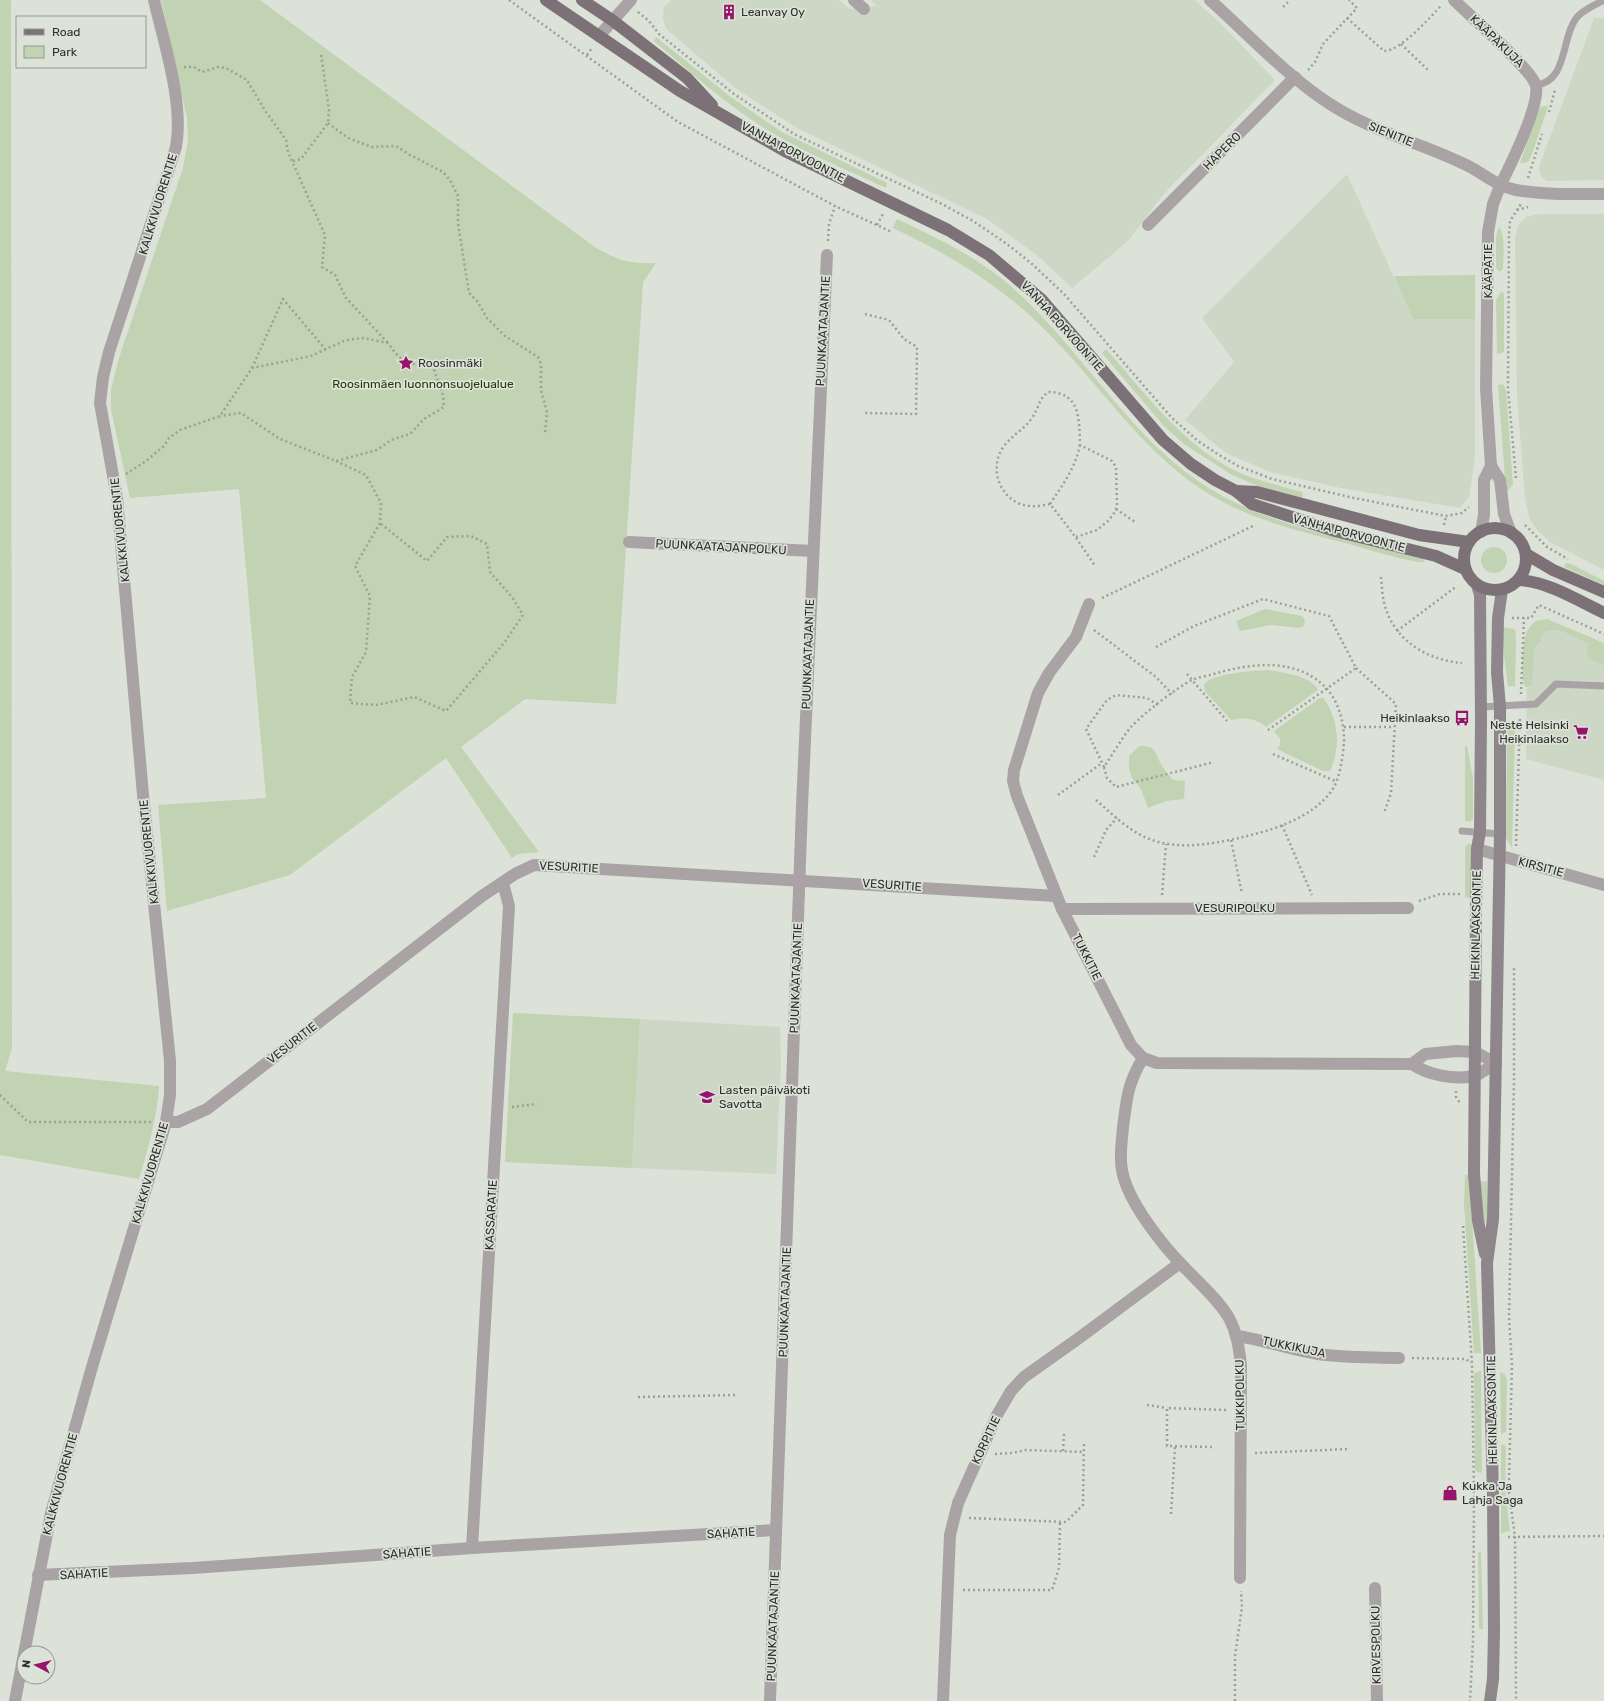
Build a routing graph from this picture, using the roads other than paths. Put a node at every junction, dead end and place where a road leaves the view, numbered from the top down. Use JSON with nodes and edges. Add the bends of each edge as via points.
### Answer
{"nodes":[{"id":1,"x":154,"y":0,"type":"edge"},
{"id":2,"x":546,"y":0,"type":"edge"},
{"id":3,"x":582,"y":0,"type":"edge"},
{"id":4,"x":631,"y":0,"type":"edge"},
{"id":5,"x":854,"y":0,"type":"edge"},
{"id":6,"x":1210,"y":0,"type":"edge"},
{"id":7,"x":1454,"y":0,"type":"edge"},
{"id":8,"x":1604,"y":0,"type":"edge"},
{"id":9,"x":864,"y":9,"type":"dead end"},
{"id":10,"x":612,"y":20,"type":"junction"},
{"id":11,"x":596,"y":41,"type":"junction"},
{"id":12,"x":1295,"y":77,"type":"junction"},
{"id":13,"x":1536,"y":85,"type":"junction"},
{"id":14,"x":718,"y":111,"type":"junction"},
{"id":15,"x":1500,"y":186,"type":"junction"},
{"id":16,"x":1604,"y":194,"type":"edge"},
{"id":17,"x":1148,"y":225,"type":"dead end"},
{"id":18,"x":827,"y":255,"type":"road end"},
{"id":19,"x":1491,"y":466,"type":"junction"},
{"id":20,"x":1236,"y":491,"type":"junction"},
{"id":21,"x":1481,"y":532,"type":"junction"},
{"id":22,"x":1511,"y":533,"type":"junction"},
{"id":23,"x":629,"y":542,"type":"dead end"},
{"id":24,"x":1469,"y":542,"type":"junction"},
{"id":25,"x":813,"y":551,"type":"junction"},
{"id":26,"x":1526,"y":554,"type":"junction"},
{"id":27,"x":1465,"y":569,"type":"junction"},
{"id":28,"x":1519,"y":580,"type":"junction"},
{"id":29,"x":1477,"y":585,"type":"junction"},
{"id":30,"x":1502,"y":590,"type":"junction"},
{"id":31,"x":1604,"y":592,"type":"edge"},
{"id":32,"x":1089,"y":604,"type":"road end"},
{"id":33,"x":1604,"y":613,"type":"edge"},
{"id":34,"x":1604,"y":686,"type":"edge"},
{"id":35,"x":1481,"y":707,"type":"junction"},
{"id":36,"x":1500,"y":707,"type":"junction"},
{"id":37,"x":1462,"y":832,"type":"dead end"},
{"id":38,"x":1480,"y":832,"type":"junction"},
{"id":39,"x":1500,"y":834,"type":"junction"},
{"id":40,"x":1477,"y":849,"type":"junction"},
{"id":41,"x":1499,"y":855,"type":"junction"},
{"id":42,"x":800,"y":880,"type":"junction"},
{"id":43,"x":503,"y":883,"type":"junction"},
{"id":44,"x":1604,"y":885,"type":"edge"},
{"id":45,"x":1056,"y":896,"type":"junction"},
{"id":46,"x":1408,"y":908,"type":"road end"},
{"id":47,"x":1062,"y":909,"type":"junction"},
{"id":48,"x":1475,"y":1052,"type":"junction"},
{"id":49,"x":1143,"y":1058,"type":"junction"},
{"id":50,"x":1496,"y":1063,"type":"junction"},
{"id":51,"x":1412,"y":1064,"type":"junction"},
{"id":52,"x":1475,"y":1075,"type":"junction"},
{"id":53,"x":166,"y":1122,"type":"junction"},
{"id":54,"x":1180,"y":1263,"type":"junction"},
{"id":55,"x":1487,"y":1263,"type":"junction"},
{"id":56,"x":1237,"y":1336,"type":"junction"},
{"id":57,"x":1399,"y":1358,"type":"road end"},
{"id":58,"x":776,"y":1530,"type":"junction"},
{"id":59,"x":472,"y":1548,"type":"junction"},
{"id":60,"x":38,"y":1575,"type":"junction"},
{"id":61,"x":1240,"y":1578,"type":"road end"},
{"id":62,"x":1375,"y":1588,"type":"dead end"},
{"id":63,"x":15,"y":1701,"type":"edge"},
{"id":64,"x":770,"y":1701,"type":"edge"},
{"id":65,"x":943,"y":1701,"type":"edge"},
{"id":66,"x":1377,"y":1701,"type":"edge"},
{"id":67,"x":1490,"y":1701,"type":"edge"}],
"edges":[{"from":1,"to":53,"type":"street","name":"KALKKIVUORENTIE","via":[[169,63],[179,132],[109,352],[100,403],[118,498],[144,809],[170,1061],[170,1095]]},
{"from":2,"to":11,"type":"main road","name":"VANHA PORVOONTIE"},
{"from":3,"to":10,"type":"main road","name":"VANHA PORVOONTIE"},
{"from":4,"to":10,"type":"street"},
{"from":5,"to":9,"type":"street"},
{"from":6,"to":12,"type":"street","name":"SIENITIE"},
{"from":7,"to":13,"type":"street","name":"KÄÄPÄKUJA","via":[[1527,70]]},
{"from":8,"to":13,"type":"lane","via":[[1584,10],[1577,17],[1566,41],[1556,75],[1546,84]]},
{"from":10,"to":11,"type":"street"},
{"from":10,"to":14,"type":"main road","name":"VANHA PORVOONTIE","via":[[687,78]]},
{"from":11,"to":14,"type":"main road","name":"VANHA PORVOONTIE"},
{"from":12,"to":15,"type":"street","name":"SIENITIE","via":[[1327,102],[1363,122],[1464,163]]},
{"from":12,"to":17,"type":"street","name":"HAPERO"},
{"from":13,"to":15,"type":"street","name":"KÄÄPÄTIE","via":[[1536,96],[1526,126]]},
{"from":14,"to":20,"type":"main road","name":"VANHA PORVOONTIE","via":[[785,151],[948,230],[989,255],[1041,299],[1163,440],[1191,464]]},
{"from":15,"to":16,"type":"street","name":"SIENITIE","via":[[1525,191]]},
{"from":15,"to":19,"type":"street","name":"KÄÄPÄTIE","via":[[1493,204],[1488,232],[1486,388]]},
{"from":18,"to":25,"type":"street","name":"PUUNKAATAJANTIE"},
{"from":19,"to":21,"type":"street","name":"KÄÄPÄTIE","via":[[1484,480],[1484,516]]},
{"from":19,"to":22,"type":"street","name":"KÄÄPÄTIE","via":[[1500,480],[1504,514]]},
{"from":20,"to":24,"type":"main road","name":"VANHA PORVOONTIE","via":[[1257,492],[1419,535]]},
{"from":20,"to":27,"type":"main road","name":"VANHA PORVOONTIE","via":[[1252,504],[1294,519],[1335,532],[1436,556]]},
{"from":21,"to":22,"type":"main road","via":[[1500,529]]},
{"from":21,"to":24,"type":"main road"},
{"from":22,"to":26,"type":"main road","via":[[1520,542]]},
{"from":23,"to":25,"type":"street","name":"PUUNKAATAJANPOLKU"},
{"from":24,"to":27,"type":"main road","via":[[1464,554]]},
{"from":25,"to":42,"type":"street","name":"PUUNKAATAJANTIE"},
{"from":26,"to":28,"type":"main road","via":[[1524,571]]},
{"from":26,"to":31,"type":"main road","via":[[1553,570]]},
{"from":27,"to":29,"type":"main road"},
{"from":28,"to":30,"type":"main road"},
{"from":28,"to":33,"type":"main road","via":[[1547,586]]},
{"from":29,"to":30,"type":"main road","via":[[1489,590]]},
{"from":29,"to":35,"type":"main road","name":"HEIKINLAAKSONTIE","via":[[1480,595]]},
{"from":30,"to":36,"type":"main road","name":"HEIKINLAAKSONTIE","via":[[1498,618],[1497,685]]},
{"from":32,"to":45,"type":"street","name":"TUKKITIE","via":[[1076,638],[1049,672],[1038,692],[1013,775],[1017,796]]},
{"from":34,"to":36,"type":"lane","via":[[1556,684],[1536,704]]},
{"from":35,"to":36,"type":"lane"},
{"from":35,"to":38,"type":"main road","name":"HEIKINLAAKSONTIE"},
{"from":36,"to":39,"type":"main road","name":"HEIKINLAAKSONTIE"},
{"from":37,"to":38,"type":"lane"},
{"from":38,"to":39,"type":"lane"},
{"from":38,"to":40,"type":"main road","name":"HEIKINLAAKSONTIE"},
{"from":39,"to":41,"type":"main road","name":"HEIKINLAAKSONTIE"},
{"from":40,"to":41,"type":"street","name":"KIRSITIE"},
{"from":40,"to":48,"type":"main road","name":"HEIKINLAAKSONTIE"},
{"from":41,"to":44,"type":"street","name":"KIRSITIE"},
{"from":41,"to":50,"type":"main road","name":"HEIKINLAAKSONTIE"},
{"from":42,"to":43,"type":"street","name":"VESURITIE","via":[[534,865]]},
{"from":42,"to":45,"type":"street","name":"VESURITIE"},
{"from":42,"to":58,"type":"street","name":"PUUNKAATAJANTIE"},
{"from":43,"to":53,"type":"street","name":"VESURITIE","via":[[482,896],[207,1109],[178,1122]]},
{"from":43,"to":59,"type":"street","name":"KASSARATIE","via":[[509,906]]},
{"from":45,"to":47,"type":"street","name":"TUKKITIE"},
{"from":46,"to":47,"type":"street","name":"VESURIPOLKU"},
{"from":47,"to":49,"type":"street","name":"TUKKITIE","via":[[1131,1045]]},
{"from":48,"to":50,"type":"street"},
{"from":48,"to":51,"type":"street","via":[[1425,1054]]},
{"from":48,"to":52,"type":"main road","name":"HEIKINLAAKSONTIE"},
{"from":49,"to":51,"type":"street","via":[[1157,1063]]},
{"from":49,"to":54,"type":"street","name":"TUKKIPOLKU","via":[[1128,1087],[1121,1151],[1122,1170],[1130,1194],[1144,1217]]},
{"from":50,"to":52,"type":"street"},
{"from":50,"to":55,"type":"main road","name":"HEIKINLAAKSONTIE","via":[[1493,1220]]},
{"from":51,"to":52,"type":"street","via":[[1424,1072],[1457,1077]]},
{"from":52,"to":55,"type":"main road","name":"HEIKINLAAKSONTIE","via":[[1474,1174],[1477,1213]]},
{"from":53,"to":60,"type":"street","name":"KALKKIVUORENTIE","via":[[64,1464]]},
{"from":54,"to":56,"type":"street","name":"TUKKIPOLKU","via":[[1217,1301]]},
{"from":54,"to":65,"type":"street","name":"KORPITIE","via":[[1024,1378],[1011,1391],[1004,1403],[953,1518],[947,1589]]},
{"from":55,"to":67,"type":"main road","name":"HEIKINLAAKSONTIE","via":[[1494,1631]]},
{"from":56,"to":57,"type":"street","name":"TUKKIKUJA","via":[[1319,1354]]},
{"from":56,"to":61,"type":"street","name":"TUKKIPOLKU","via":[[1241,1364]]},
{"from":58,"to":59,"type":"street","name":"SAHATIE"},
{"from":58,"to":64,"type":"street","name":"PUUNKAATAJANTIE"},
{"from":59,"to":60,"type":"street","name":"SAHATIE","via":[[193,1568]]},
{"from":60,"to":63,"type":"street","name":"KALKKIVUORENTIE"},
{"from":62,"to":66,"type":"street","name":"KIRVESPOLKU"}]}
